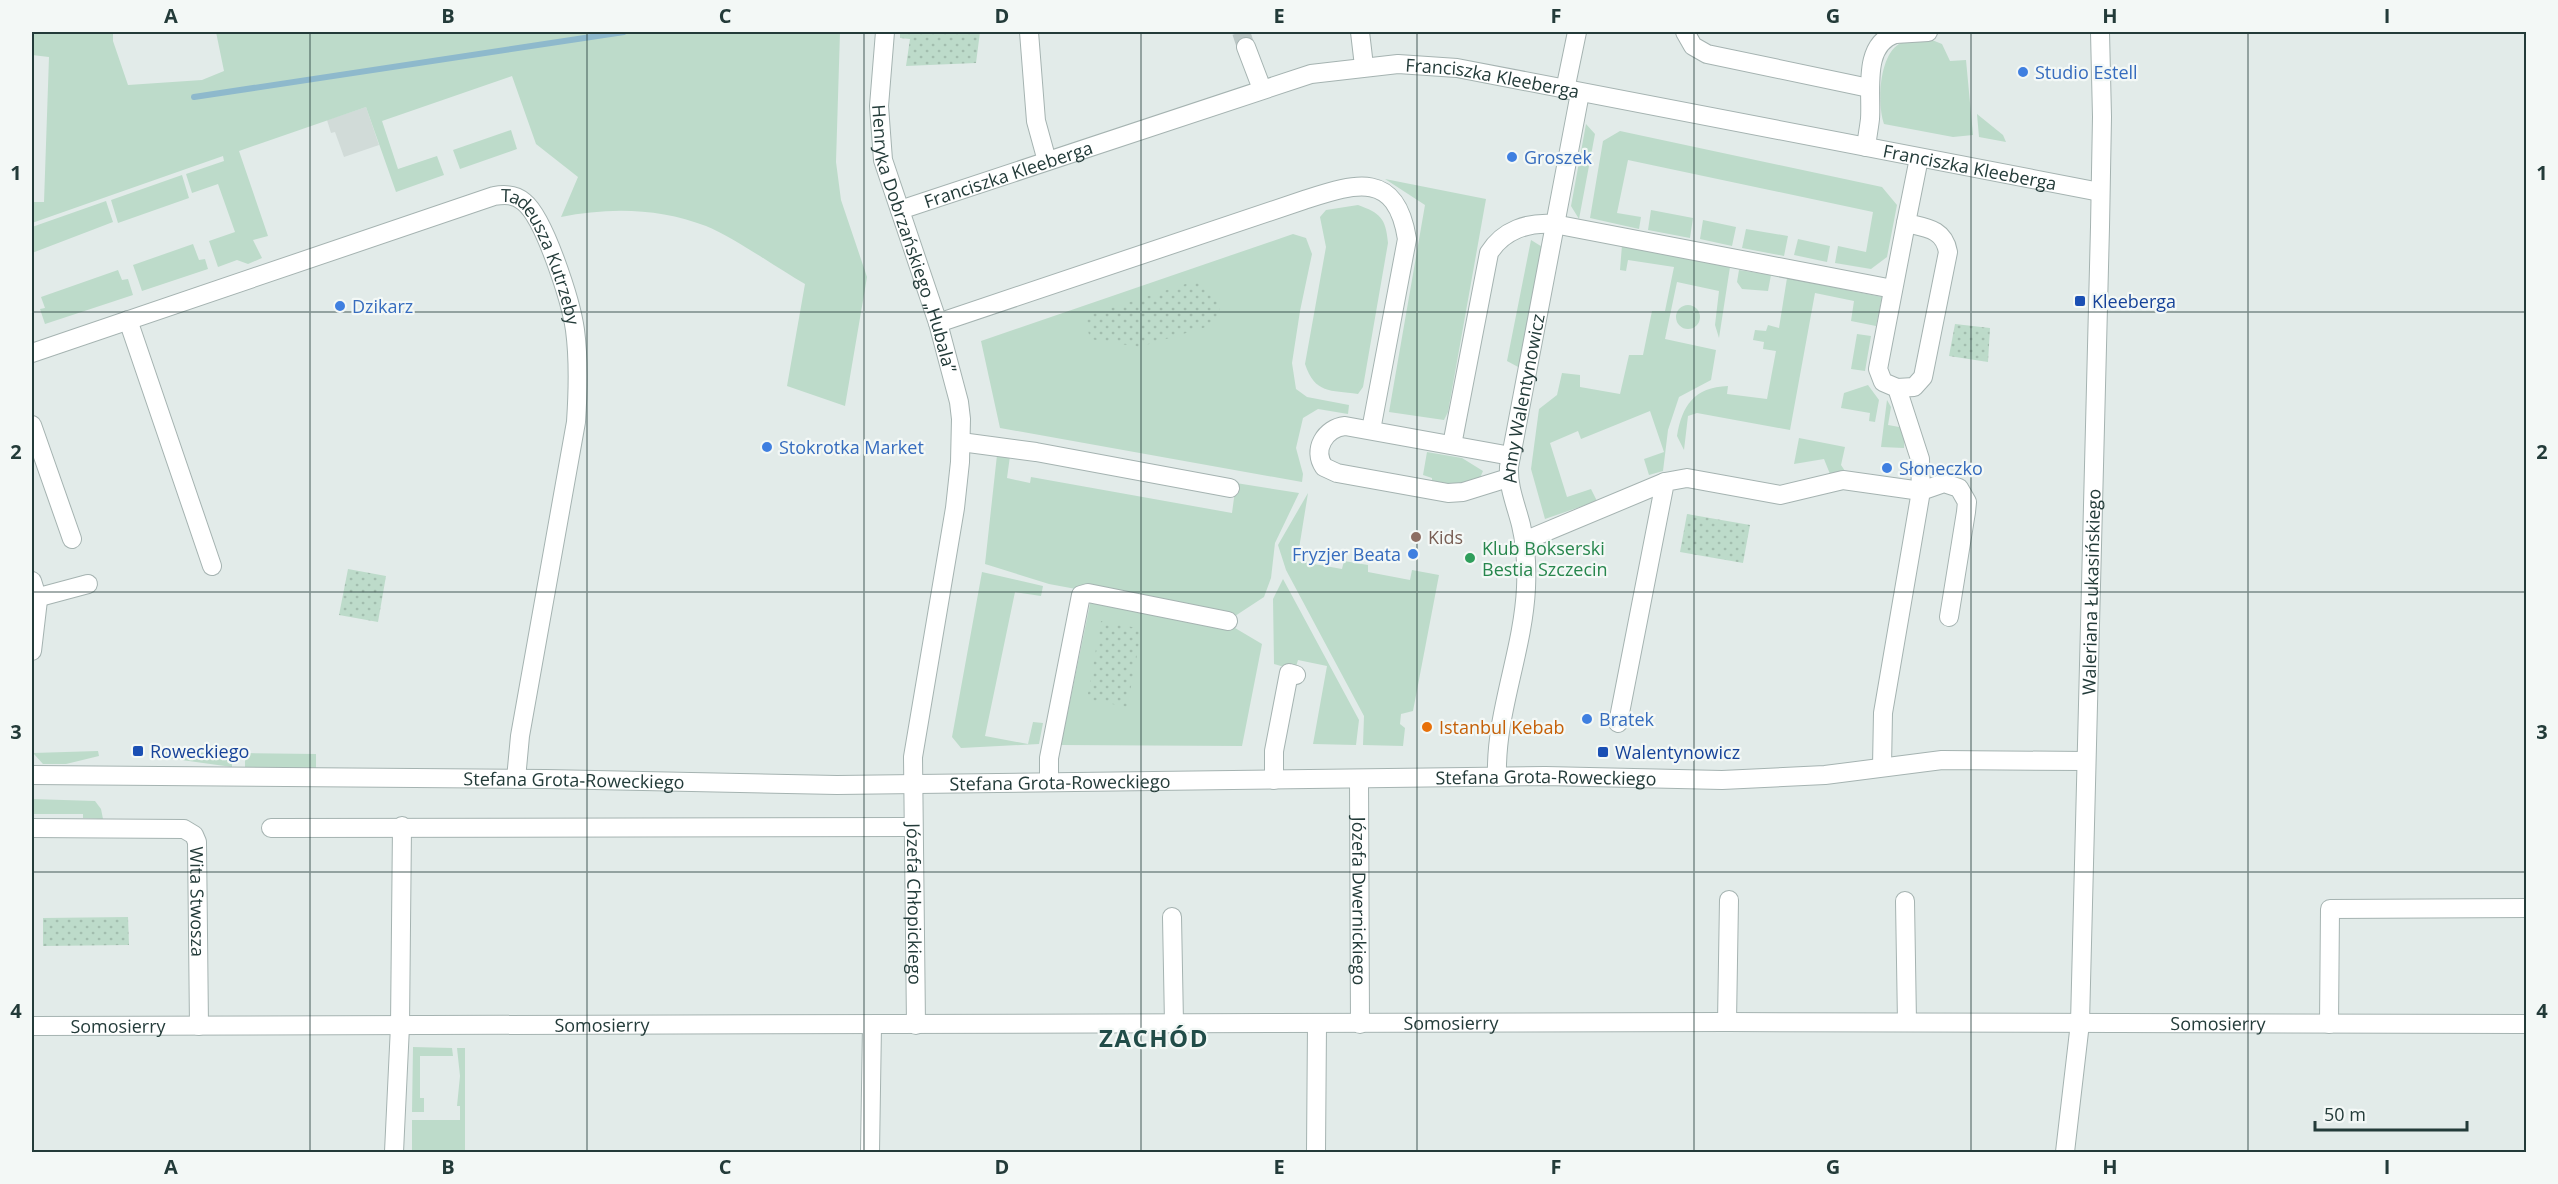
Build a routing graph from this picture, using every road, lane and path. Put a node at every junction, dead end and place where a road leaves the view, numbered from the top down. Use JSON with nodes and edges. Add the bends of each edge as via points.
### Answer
{"nodes":[{"id":1,"x":885,"y":32,"type":"edge"},
{"id":2,"x":1029,"y":32,"type":"edge"},
{"id":3,"x":1360,"y":32,"type":"edge"},
{"id":4,"x":1577,"y":32,"type":"edge"},
{"id":5,"x":1685,"y":32,"type":"edge"},
{"id":6,"x":1928,"y":32,"type":"edge"},
{"id":7,"x":2100,"y":32,"type":"edge"},
{"id":8,"x":1895,"y":33,"type":"edge"},
{"id":9,"x":1246,"y":47,"type":"tunnel mouth"},
{"id":10,"x":1364,"y":66,"type":"junction"},
{"id":11,"x":1869,"y":88,"type":"junction"},
{"id":12,"x":1262,"y":89,"type":"junction"},
{"id":13,"x":1572,"y":91,"type":"junction"},
{"id":14,"x":1866,"y":147,"type":"junction"},
{"id":15,"x":1919,"y":158,"type":"junction"},
{"id":16,"x":1047,"y":161,"type":"junction"},
{"id":17,"x":2100,"y":192,"type":"junction"},
{"id":18,"x":900,"y":210,"type":"junction"},
{"id":19,"x":1906,"y":223,"type":"junction"},
{"id":20,"x":1554,"y":224,"type":"junction"},
{"id":21,"x":1893,"y":290,"type":"junction"},
{"id":22,"x":128,"y":320,"type":"junction"},
{"id":23,"x":938,"y":323,"type":"junction"},
{"id":24,"x":32,"y":353,"type":"edge"},
{"id":25,"x":1897,"y":388,"type":"junction"},
{"id":26,"x":32,"y":425,"type":"edge"},
{"id":27,"x":1371,"y":430,"type":"junction"},
{"id":28,"x":961,"y":442,"type":"junction"},
{"id":29,"x":1452,"y":446,"type":"junction"},
{"id":30,"x":1511,"y":456,"type":"junction"},
{"id":31,"x":1508,"y":478,"type":"junction"},
{"id":32,"x":1665,"y":482,"type":"junction"},
{"id":33,"x":1230,"y":488,"type":"dead end"},
{"id":34,"x":1921,"y":491,"type":"junction"},
{"id":35,"x":72,"y":539,"type":"dead end"},
{"id":36,"x":1524,"y":541,"type":"junction"},
{"id":37,"x":212,"y":566,"type":"dead end"},
{"id":38,"x":32,"y":581,"type":"edge"},
{"id":39,"x":88,"y":584,"type":"dead end"},
{"id":40,"x":35,"y":600,"type":"edge"},
{"id":41,"x":1949,"y":617,"type":"dead end"},
{"id":42,"x":1228,"y":621,"type":"dead end"},
{"id":43,"x":32,"y":651,"type":"edge"},
{"id":44,"x":1296,"y":675,"type":"dead end"},
{"id":45,"x":1618,"y":723,"type":"dead end"},
{"id":46,"x":2086,"y":761,"type":"junction"},
{"id":47,"x":1882,"y":767,"type":"junction"},
{"id":48,"x":32,"y":775,"type":"edge"},
{"id":49,"x":1497,"y":777,"type":"junction"},
{"id":50,"x":1359,"y":778,"type":"junction"},
{"id":51,"x":516,"y":779,"type":"junction"},
{"id":52,"x":1274,"y":780,"type":"junction"},
{"id":53,"x":1049,"y":782,"type":"junction"},
{"id":54,"x":913,"y":784,"type":"junction"},
{"id":55,"x":402,"y":826,"type":"junction"},
{"id":56,"x":914,"y":826,"type":"junction"},
{"id":57,"x":32,"y":828,"type":"edge"},
{"id":58,"x":271,"y":828,"type":"dead end"},
{"id":59,"x":1729,"y":900,"type":"dead end"},
{"id":60,"x":1905,"y":901,"type":"dead end"},
{"id":61,"x":2526,"y":908,"type":"edge"},
{"id":62,"x":1173,"y":917,"type":"dead end"},
{"id":63,"x":1727,"y":1022,"type":"junction"},
{"id":64,"x":1908,"y":1022,"type":"junction"},
{"id":65,"x":1174,"y":1023,"type":"junction"},
{"id":66,"x":2080,"y":1023,"type":"junction"},
{"id":67,"x":1317,"y":1024,"type":"junction"},
{"id":68,"x":1360,"y":1024,"type":"junction"},
{"id":69,"x":2329,"y":1024,"type":"junction"},
{"id":70,"x":2526,"y":1024,"type":"edge"},
{"id":71,"x":872,"y":1025,"type":"junction"},
{"id":72,"x":916,"y":1025,"type":"junction"},
{"id":73,"x":32,"y":1026,"type":"edge"},
{"id":74,"x":199,"y":1026,"type":"junction"},
{"id":75,"x":400,"y":1026,"type":"junction"},
{"id":76,"x":394,"y":1152,"type":"edge"},
{"id":77,"x":870,"y":1152,"type":"edge"},
{"id":78,"x":1316,"y":1152,"type":"edge"},
{"id":79,"x":2065,"y":1152,"type":"edge"}],
"edges":[{"from":1,"to":18,"type":"street","name":"Henryka Dobrzańskiego „Hubala”","via":[[879,97],[880,142]]},
{"from":2,"to":16,"type":"street","via":[[1036,120]]},
{"from":3,"to":10,"type":"street"},
{"from":4,"to":13,"type":"street","name":"Anny Walentynowicz"},
{"from":5,"to":11,"type":"street","via":[[1694,46],[1707,54]]},
{"from":6,"to":8,"type":"street"},
{"from":7,"to":17,"type":"street","name":"Waleriana Łukasińskiego"},
{"from":8,"to":11,"type":"street","via":[[1875,50]]},
{"from":9,"to":12,"type":"street"},
{"from":10,"to":12,"type":"street","name":"Franciszka Kleeberga","via":[[1311,74]]},
{"from":10,"to":13,"type":"street","name":"Franciszka Kleeberga","via":[[1437,65]]},
{"from":11,"to":14,"type":"street"},
{"from":12,"to":16,"type":"street","name":"Franciszka Kleeberga"},
{"from":13,"to":14,"type":"street","name":"Franciszka Kleeberga"},
{"from":13,"to":20,"type":"street","name":"Anny Walentynowicz"},
{"from":14,"to":15,"type":"street","name":"Franciszka Kleeberga"},
{"from":15,"to":17,"type":"street","name":"Franciszka Kleeberga"},
{"from":15,"to":19,"type":"street"},
{"from":16,"to":18,"type":"street","name":"Franciszka Kleeberga"},
{"from":17,"to":46,"type":"street","name":"Waleriana Łukasińskiego"},
{"from":18,"to":23,"type":"street","name":"Henryka Dobrzańskiego „Hubala”"},
{"from":19,"to":21,"type":"street"},
{"from":19,"to":25,"type":"street","via":[[1938,231],[1948,252],[1923,377],[1914,387]]},
{"from":20,"to":21,"type":"street"},
{"from":20,"to":29,"type":"street","via":[[1515,230],[1489,253]]},
{"from":20,"to":30,"type":"street","name":"Anny Walentynowicz"},
{"from":21,"to":25,"type":"street","via":[[1878,369],[1883,382]]},
{"from":22,"to":24,"type":"street","name":"Tadeusza Kutrzeby"},
{"from":22,"to":37,"type":"street"},
{"from":22,"to":51,"type":"street","name":"Tadeusza Kutrzeby","via":[[494,196],[513,195],[532,210],[541,222],[575,328],[577,398]]},
{"from":23,"to":27,"type":"street","via":[[1304,200],[1346,187],[1368,186],[1388,196],[1402,218],[1407,239]]},
{"from":23,"to":28,"type":"street","name":"Henryka Dobrzańskiego „Hubala”","via":[[959,402]]},
{"from":25,"to":34,"type":"street","via":[[1920,459]]},
{"from":26,"to":35,"type":"street"},
{"from":27,"to":29,"type":"street"},
{"from":27,"to":31,"type":"street","via":[[1344,426],[1330,430],[1322,443],[1320,461],[1324,467],[1337,473],[1448,493]]},
{"from":28,"to":33,"type":"street"},
{"from":28,"to":54,"type":"street","name":"Henryka Dobrzańskiego „Hubala”","via":[[946,565],[913,757]]},
{"from":29,"to":30,"type":"street"},
{"from":30,"to":31,"type":"street","name":"Anny Walentynowicz"},
{"from":31,"to":36,"type":"street","name":"Anny Walentynowicz"},
{"from":32,"to":34,"type":"street","via":[[1687,478],[1780,495],[1843,480]]},
{"from":32,"to":36,"type":"street"},
{"from":32,"to":45,"type":"street"},
{"from":34,"to":41,"type":"street","via":[[1951,484],[1964,493],[1967,502]]},
{"from":34,"to":47,"type":"street","via":[[1884,713]]},
{"from":36,"to":49,"type":"street","name":"Anny Walentynowicz","via":[[1524,615],[1497,748]]},
{"from":38,"to":40,"type":"street"},
{"from":39,"to":40,"type":"street"},
{"from":40,"to":43,"type":"street"},
{"from":42,"to":53,"type":"street","via":[[1088,593],[1081,595],[1049,758]]},
{"from":44,"to":52,"type":"street","via":[[1289,673],[1274,751]]},
{"from":46,"to":47,"type":"street","name":"Stefana Grota-Roweckiego","via":[[1942,760]]},
{"from":46,"to":66,"type":"street","name":"Waleriana Łukasińskiego"},
{"from":47,"to":49,"type":"street","name":"Stefana Grota-Roweckiego","via":[[1747,779]]},
{"from":48,"to":51,"type":"street","name":"Stefana Grota-Roweckiego"},
{"from":49,"to":50,"type":"street","name":"Stefana Grota-Roweckiego"},
{"from":50,"to":52,"type":"street","name":"Stefana Grota-Roweckiego"},
{"from":50,"to":68,"type":"street","name":"Józefa Dwernickiego"},
{"from":51,"to":54,"type":"street","name":"Stefana Grota-Roweckiego"},
{"from":52,"to":53,"type":"street","name":"Stefana Grota-Roweckiego"},
{"from":53,"to":54,"type":"street","name":"Stefana Grota-Roweckiego"},
{"from":54,"to":56,"type":"street","name":"Józefa Chłopickiego"},
{"from":55,"to":56,"type":"street"},
{"from":55,"to":58,"type":"street"},
{"from":55,"to":75,"type":"street"},
{"from":56,"to":72,"type":"street","name":"Józefa Chłopickiego"},
{"from":57,"to":74,"type":"street","name":"Wita Stwosza","via":[[184,829],[194,835]]},
{"from":59,"to":63,"type":"street"},
{"from":60,"to":64,"type":"street"},
{"from":61,"to":69,"type":"street","via":[[2330,909]]},
{"from":62,"to":65,"type":"street"},
{"from":63,"to":64,"type":"street","name":"Somosierry"},
{"from":63,"to":68,"type":"street","name":"Somosierry"},
{"from":64,"to":66,"type":"street","name":"Somosierry"},
{"from":65,"to":67,"type":"street","name":"Somosierry"},
{"from":65,"to":72,"type":"street","name":"Somosierry"},
{"from":66,"to":69,"type":"street","name":"Somosierry"},
{"from":66,"to":79,"type":"street","name":"Waleriana Łukasińskiego"},
{"from":67,"to":68,"type":"street","name":"Somosierry"},
{"from":67,"to":78,"type":"street"},
{"from":69,"to":70,"type":"street","name":"Somosierry"},
{"from":71,"to":72,"type":"street","name":"Somosierry"},
{"from":71,"to":75,"type":"street","name":"Somosierry"},
{"from":71,"to":77,"type":"street"},
{"from":73,"to":74,"type":"street","name":"Somosierry"},
{"from":74,"to":75,"type":"street","name":"Somosierry"},
{"from":75,"to":76,"type":"street"}]}
